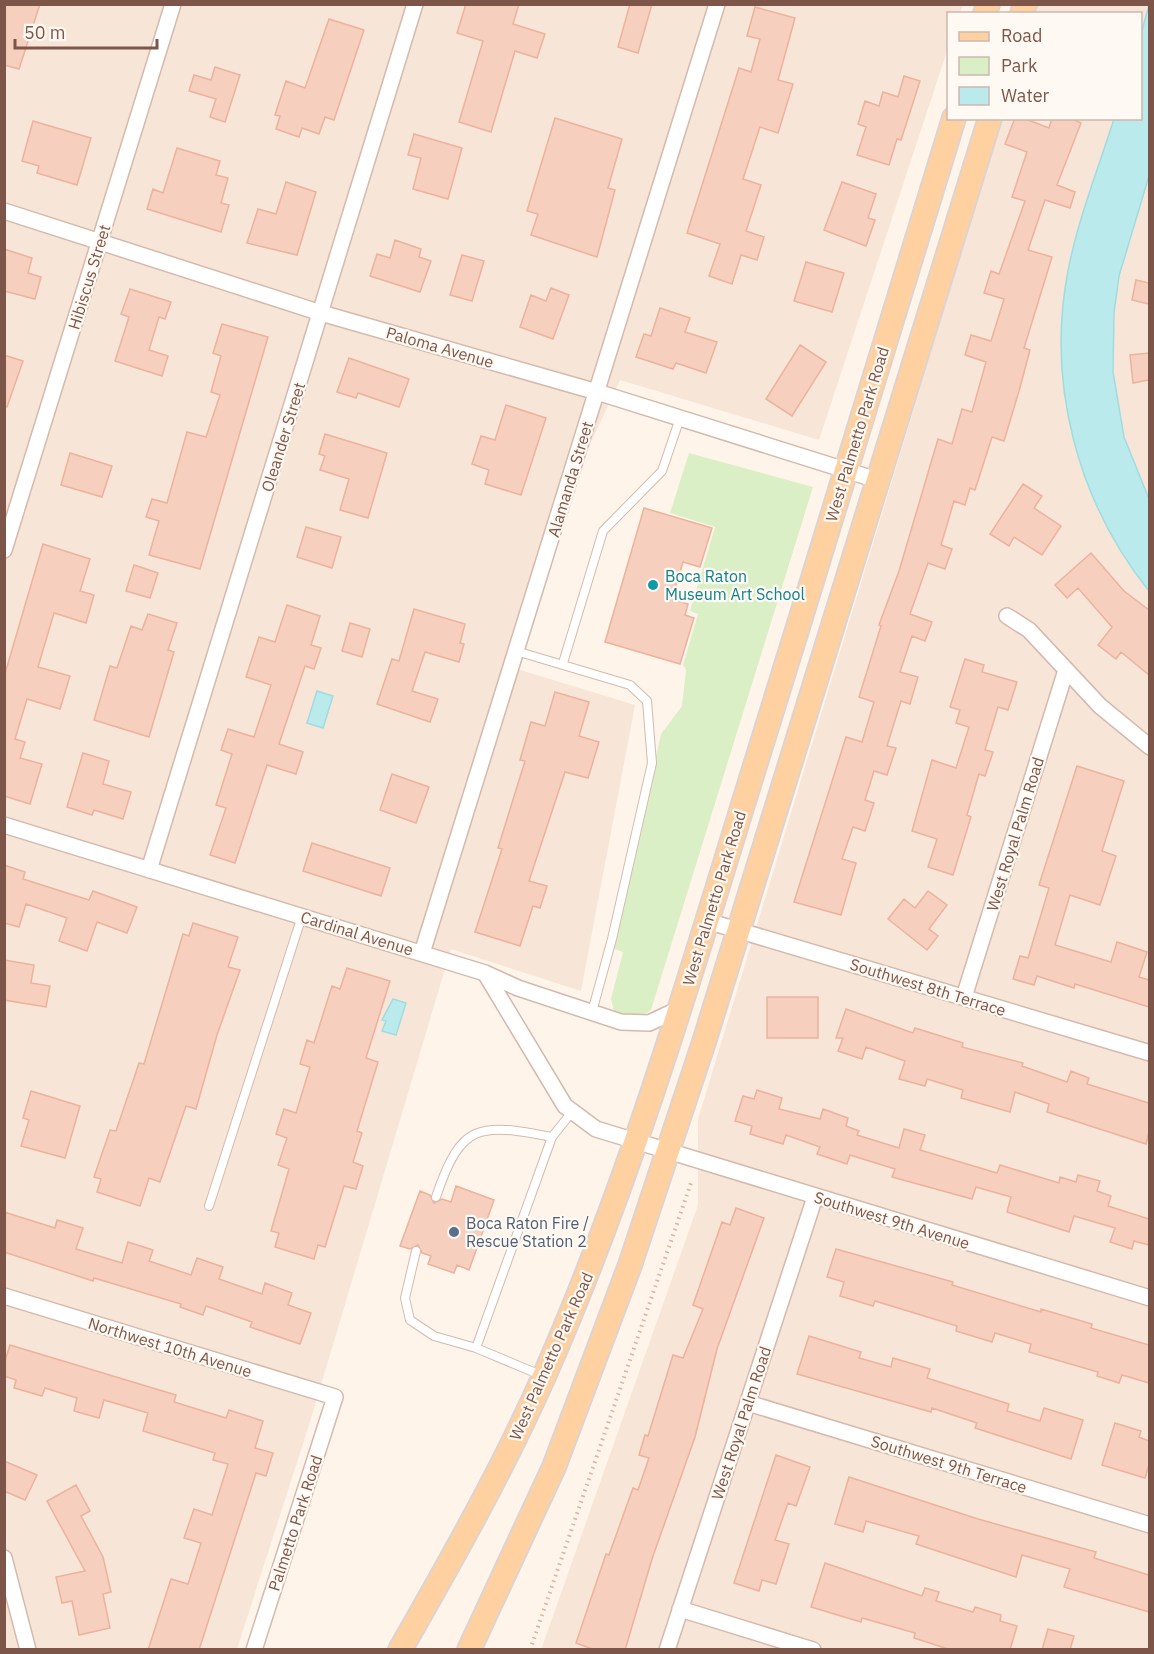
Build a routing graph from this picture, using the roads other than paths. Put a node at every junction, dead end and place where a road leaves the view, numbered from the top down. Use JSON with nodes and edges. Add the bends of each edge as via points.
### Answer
{"nodes":[{"id":1,"x":173,"y":4,"type":"edge"},
{"id":2,"x":415,"y":4,"type":"edge"},
{"id":3,"x":717,"y":4,"type":"edge"},
{"id":4,"x":953,"y":120,"type":"edge"},
{"id":5,"x":989,"y":120,"type":"edge"},
{"id":6,"x":4,"y":211,"type":"edge"},
{"id":7,"x":100,"y":241,"type":"junction"},
{"id":8,"x":321,"y":313,"type":"junction"},
{"id":9,"x":597,"y":392,"type":"junction"},
{"id":10,"x":680,"y":418,"type":"junction"},
{"id":11,"x":846,"y":469,"type":"junction"},
{"id":12,"x":877,"y":480,"type":"junction"},
{"id":13,"x":4,"y":550,"type":"edge"},
{"id":14,"x":1007,"y":616,"type":"dead end"},
{"id":15,"x":516,"y":651,"type":"junction"},
{"id":16,"x":563,"y":663,"type":"junction"},
{"id":17,"x":1066,"y":670,"type":"junction"},
{"id":18,"x":1149,"y":747,"type":"edge"},
{"id":19,"x":4,"y":825,"type":"edge"},
{"id":20,"x":149,"y":870,"type":"junction"},
{"id":21,"x":302,"y":916,"type":"junction"},
{"id":22,"x":707,"y":921,"type":"junction"},
{"id":23,"x":739,"y":931,"type":"junction"},
{"id":24,"x":422,"y":953,"type":"junction"},
{"id":25,"x":485,"y":973,"type":"junction"},
{"id":26,"x":964,"y":997,"type":"junction"},
{"id":27,"x":679,"y":1009,"type":"junction"},
{"id":28,"x":592,"y":1012,"type":"junction"},
{"id":29,"x":1149,"y":1053,"type":"edge"},
{"id":30,"x":572,"y":1112,"type":"junction"},
{"id":31,"x":552,"y":1137,"type":"junction"},
{"id":32,"x":635,"y":1142,"type":"junction"},
{"id":33,"x":668,"y":1152,"type":"junction"},
{"id":34,"x":436,"y":1197,"type":"dead end"},
{"id":35,"x":815,"y":1197,"type":"junction"},
{"id":36,"x":209,"y":1206,"type":"dead end"},
{"id":37,"x":416,"y":1251,"type":"dead end"},
{"id":38,"x":4,"y":1296,"type":"edge"},
{"id":39,"x":1149,"y":1298,"type":"edge"},
{"id":40,"x":476,"y":1348,"type":"junction"},
{"id":41,"x":544,"y":1376,"type":"junction"},
{"id":42,"x":335,"y":1397,"type":"joint"},
{"id":43,"x":748,"y":1403,"type":"junction"},
{"id":44,"x":1149,"y":1524,"type":"edge"},
{"id":45,"x":4,"y":1558,"type":"edge"},
{"id":46,"x":680,"y":1609,"type":"junction"},
{"id":47,"x":28,"y":1650,"type":"edge"},
{"id":48,"x":254,"y":1650,"type":"edge"},
{"id":49,"x":400,"y":1650,"type":"edge"},
{"id":50,"x":469,"y":1650,"type":"edge"},
{"id":51,"x":667,"y":1650,"type":"edge"},
{"id":52,"x":813,"y":1650,"type":"edge"}],
"edges":[{"from":1,"to":7,"type":"street","name":"Hibiscus Street"},
{"from":2,"to":8,"type":"street","name":"Oleander Street"},
{"from":3,"to":9,"type":"street","name":"Alamanda Street"},
{"from":4,"to":11,"type":"main road","name":"West Palmetto Park Road"},
{"from":5,"to":12,"type":"main road","name":"West Palmetto Park Road"},
{"from":6,"to":7,"type":"street","name":"Paloma Avenue"},
{"from":7,"to":8,"type":"street","name":"Paloma Avenue"},
{"from":7,"to":13,"type":"street","name":"Hibiscus Street"},
{"from":8,"to":9,"type":"street","name":"Paloma Avenue"},
{"from":8,"to":20,"type":"street","name":"Oleander Street"},
{"from":9,"to":10,"type":"street","name":"Paloma Avenue"},
{"from":9,"to":15,"type":"street","name":"Alamanda Street"},
{"from":10,"to":11,"type":"street","name":"Paloma Avenue"},
{"from":10,"to":16,"type":"lane","via":[[662,471],[603,531]]},
{"from":11,"to":12,"type":"street","name":"Paloma Avenue"},
{"from":11,"to":22,"type":"main road","name":"West Palmetto Park Road"},
{"from":12,"to":23,"type":"main road","name":"West Palmetto Park Road"},
{"from":14,"to":17,"type":"street","via":[[1029,630]]},
{"from":15,"to":16,"type":"lane"},
{"from":15,"to":24,"type":"street","name":"Alamanda Street"},
{"from":16,"to":28,"type":"lane","via":[[630,685],[647,701],[648,711],[652,763]]},
{"from":17,"to":18,"type":"street","via":[[1100,706]]},
{"from":17,"to":26,"type":"street","name":"West Royal Palm Road"},
{"from":19,"to":20,"type":"street","name":"Cardinal Avenue"},
{"from":20,"to":21,"type":"street","name":"Cardinal Avenue"},
{"from":21,"to":24,"type":"street","name":"Cardinal Avenue"},
{"from":21,"to":36,"type":"lane"},
{"from":22,"to":23,"type":"street","name":"Southwest 8th Terrace"},
{"from":22,"to":27,"type":"main road","name":"West Palmetto Park Road"},
{"from":23,"to":26,"type":"street","name":"Southwest 8th Terrace"},
{"from":23,"to":33,"type":"main road","name":"West Palmetto Park Road"},
{"from":24,"to":25,"type":"street","name":"Cardinal Avenue"},
{"from":25,"to":28,"type":"street","name":"Cardinal Avenue"},
{"from":25,"to":30,"type":"street","via":[[539,1065]]},
{"from":26,"to":29,"type":"street","name":"Southwest 8th Terrace"},
{"from":27,"to":28,"type":"street","name":"Cardinal Avenue","via":[[660,1019],[634,1024]]},
{"from":27,"to":32,"type":"main road","name":"West Palmetto Park Road"},
{"from":30,"to":31,"type":"lane"},
{"from":30,"to":32,"type":"street","via":[[596,1129]]},
{"from":31,"to":34,"type":"lane","via":[[488,1128],[463,1139],[446,1167]]},
{"from":31,"to":40,"type":"lane"},
{"from":32,"to":33,"type":"street","name":"Southwest 9th Avenue"},
{"from":32,"to":41,"type":"main road","name":"West Palmetto Park Road","via":[[596,1251]]},
{"from":33,"to":35,"type":"street","name":"Southwest 9th Avenue"},
{"from":33,"to":50,"type":"main road","name":"West Palmetto Park Road","via":[[562,1446]]},
{"from":35,"to":39,"type":"street","name":"Southwest 9th Avenue"},
{"from":35,"to":43,"type":"street","name":"West Royal Palm Road"},
{"from":37,"to":40,"type":"lane","via":[[405,1298],[410,1320],[434,1336]]},
{"from":38,"to":42,"type":"street","name":"Northwest 10th Avenue"},
{"from":40,"to":41,"type":"lane"},
{"from":41,"to":49,"type":"main road","name":"West Palmetto Park Road","via":[[482,1506]]},
{"from":42,"to":48,"type":"street","name":"Palmetto Park Road"},
{"from":43,"to":44,"type":"street","name":"Southwest 9th Terrace"},
{"from":43,"to":46,"type":"street","name":"West Royal Palm Road"},
{"from":45,"to":47,"type":"street"},
{"from":46,"to":51,"type":"street","name":"West Royal Palm Road"},
{"from":46,"to":52,"type":"street"}]}
